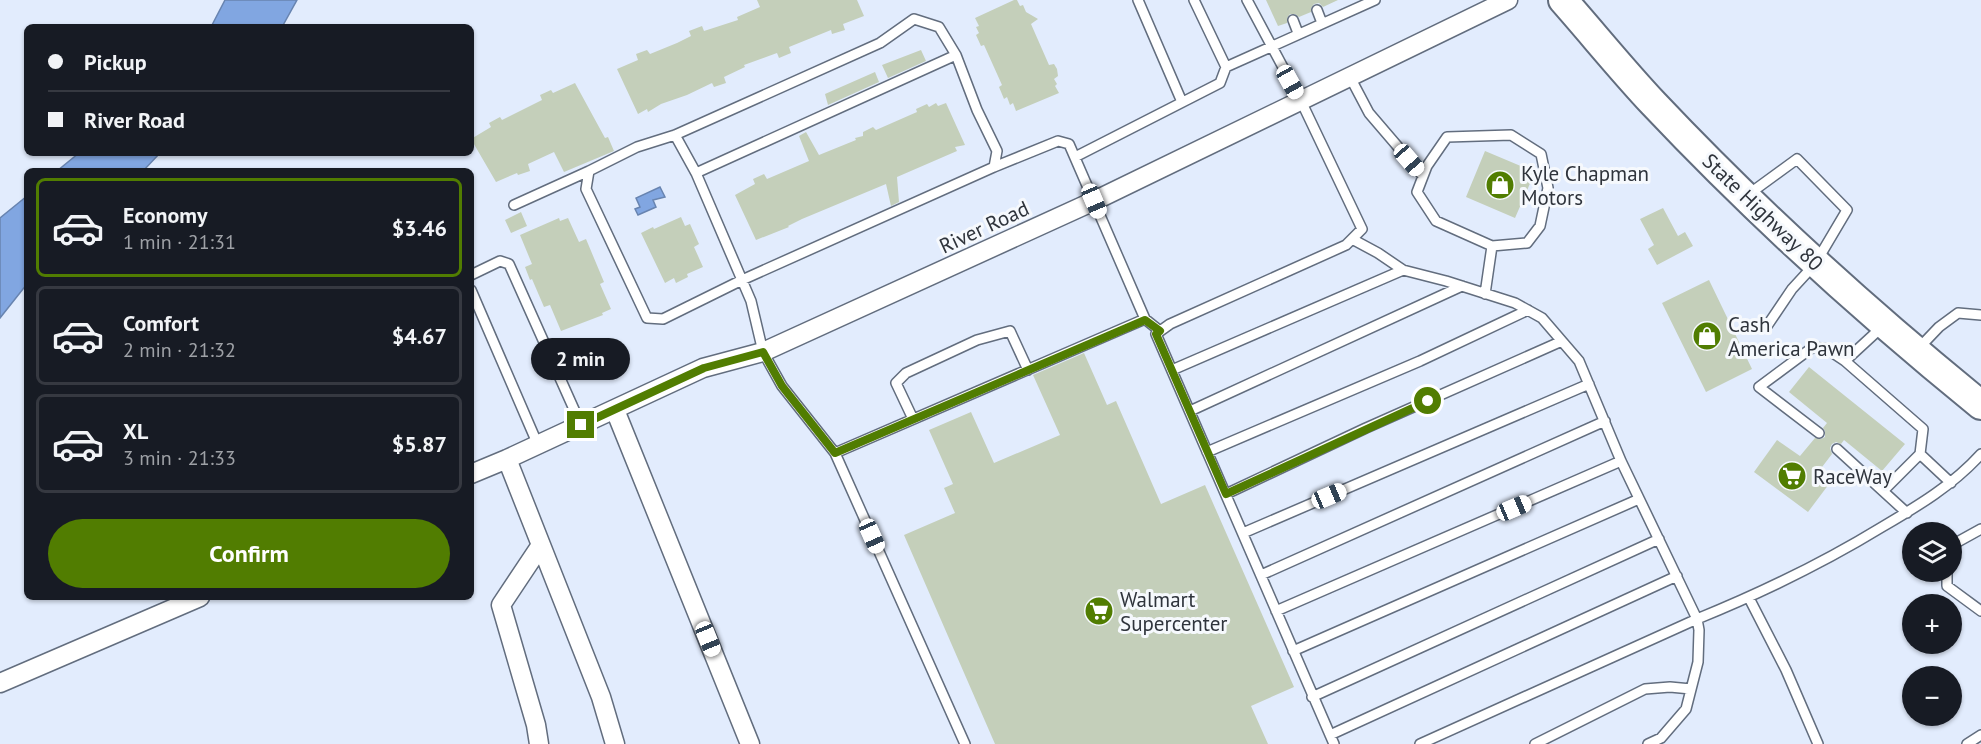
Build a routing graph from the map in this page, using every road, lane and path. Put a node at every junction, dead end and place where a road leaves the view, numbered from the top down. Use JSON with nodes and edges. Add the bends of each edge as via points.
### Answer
{"nodes":[{"id":1,"x":1138,"y":0,"type":"edge"},
{"id":2,"x":1194,"y":0,"type":"edge"},
{"id":3,"x":1247,"y":0,"type":"edge"},
{"id":4,"x":1375,"y":0,"type":"edge"},
{"id":5,"x":1508,"y":0,"type":"edge"},
{"id":6,"x":1563,"y":0,"type":"edge"},
{"id":7,"x":1356,"y":4,"type":"edge"},
{"id":8,"x":1317,"y":10,"type":"dead end"},
{"id":9,"x":1293,"y":20,"type":"dead end"},
{"id":10,"x":1322,"y":23,"type":"junction"},
{"id":11,"x":1298,"y":33,"type":"junction"},
{"id":12,"x":1270,"y":46,"type":"junction"},
{"id":13,"x":956,"y":55,"type":"junction"},
{"id":14,"x":1226,"y":67,"type":"junction"},
{"id":15,"x":1350,"y":77,"type":"junction"},
{"id":16,"x":1301,"y":101,"type":"junction"},
{"id":17,"x":1182,"y":102,"type":"junction"},
{"id":18,"x":675,"y":135,"type":"junction"},
{"id":19,"x":1075,"y":157,"type":"junction"},
{"id":20,"x":994,"y":167,"type":"junction"},
{"id":21,"x":589,"y":171,"type":"junction"},
{"id":22,"x":696,"y":173,"type":"junction"},
{"id":23,"x":1423,"y":176,"type":"junction"},
{"id":24,"x":1745,"y":197,"type":"junction"},
{"id":25,"x":1094,"y":201,"type":"junction"},
{"id":26,"x":514,"y":205,"type":"dead end"},
{"id":27,"x":1352,"y":239,"type":"junction"},
{"id":28,"x":1492,"y":246,"type":"junction"},
{"id":29,"x":1815,"y":264,"type":"junction"},
{"id":30,"x":1403,"y":270,"type":"junction"},
{"id":31,"x":474,"y":274,"type":"edge"},
{"id":32,"x":742,"y":280,"type":"junction"},
{"id":33,"x":1462,"y":286,"type":"junction"},
{"id":34,"x":1485,"y":294,"type":"junction"},
{"id":35,"x":474,"y":297,"type":"edge"},
{"id":36,"x":1528,"y":310,"type":"junction"},
{"id":37,"x":1981,"y":315,"type":"edge"},
{"id":38,"x":1145,"y":320,"type":"junction"},
{"id":39,"x":1884,"y":325,"type":"junction"},
{"id":40,"x":1767,"y":326,"type":"dead end"},
{"id":41,"x":1160,"y":331,"type":"junction"},
{"id":42,"x":1562,"y":341,"type":"junction"},
{"id":43,"x":763,"y":352,"type":"junction"},
{"id":44,"x":1916,"y":352,"type":"junction"},
{"id":45,"x":1845,"y":362,"type":"junction"},
{"id":46,"x":1028,"y":370,"type":"junction"},
{"id":47,"x":1172,"y":370,"type":"junction"},
{"id":48,"x":1589,"y":384,"type":"junction"},
{"id":49,"x":1981,"y":405,"type":"edge"},
{"id":50,"x":615,"y":410,"type":"junction"},
{"id":51,"x":1190,"y":411,"type":"junction"},
{"id":52,"x":913,"y":419,"type":"junction"},
{"id":53,"x":1605,"y":421,"type":"junction"},
{"id":54,"x":581,"y":425,"type":"junction"},
{"id":55,"x":1819,"y":433,"type":"dead end"},
{"id":56,"x":538,"y":445,"type":"junction"},
{"id":57,"x":1837,"y":449,"type":"dead end"},
{"id":58,"x":1207,"y":452,"type":"junction"},
{"id":59,"x":835,"y":453,"type":"junction"},
{"id":60,"x":1920,"y":454,"type":"junction"},
{"id":61,"x":1981,"y":454,"type":"edge"},
{"id":62,"x":507,"y":459,"type":"junction"},
{"id":63,"x":1622,"y":461,"type":"junction"},
{"id":64,"x":474,"y":473,"type":"edge"},
{"id":65,"x":1951,"y":483,"type":"junction"},
{"id":66,"x":1884,"y":491,"type":"junction"},
{"id":67,"x":1226,"y":494,"type":"junction"},
{"id":68,"x":1640,"y":499,"type":"junction"},
{"id":69,"x":1907,"y":513,"type":"junction"},
{"id":70,"x":1981,"y":529,"type":"edge"},
{"id":71,"x":1243,"y":533,"type":"junction"},
{"id":72,"x":1659,"y":539,"type":"junction"},
{"id":73,"x":1962,"y":539,"type":"edge"},
{"id":74,"x":542,"y":545,"type":"junction"},
{"id":75,"x":1261,"y":575,"type":"junction"},
{"id":76,"x":1677,"y":576,"type":"junction"},
{"id":77,"x":1947,"y":582,"type":"edge"},
{"id":78,"x":1749,"y":598,"type":"junction"},
{"id":79,"x":193,"y":600,"type":"edge"},
{"id":80,"x":1276,"y":611,"type":"junction"},
{"id":81,"x":1981,"y":611,"type":"edge"},
{"id":82,"x":1697,"y":619,"type":"junction"},
{"id":83,"x":1293,"y":651,"type":"junction"},
{"id":84,"x":0,"y":683,"type":"edge"},
{"id":85,"x":1691,"y":689,"type":"junction"},
{"id":86,"x":1312,"y":697,"type":"junction"},
{"id":87,"x":1981,"y":735,"type":"edge"},
{"id":88,"x":1332,"y":739,"type":"edge"},
{"id":89,"x":1815,"y":743,"type":"edge"},
{"id":90,"x":539,"y":744,"type":"edge"},
{"id":91,"x":615,"y":744,"type":"edge"},
{"id":92,"x":750,"y":744,"type":"edge"},
{"id":93,"x":965,"y":744,"type":"edge"},
{"id":94,"x":1420,"y":744,"type":"edge"},
{"id":95,"x":1535,"y":744,"type":"edge"},
{"id":96,"x":1648,"y":744,"type":"edge"},
{"id":97,"x":1967,"y":744,"type":"edge"}],
"edges":[{"from":1,"to":17,"type":"lane"},
{"from":2,"to":14,"type":"lane"},
{"from":3,"to":12,"type":"lane"},
{"from":4,"to":7,"type":"lane"},
{"from":5,"to":15,"type":"street","name":"River Road"},
{"from":6,"to":24,"type":"main road","name":"State Highway 80","via":[[1652,102]]},
{"from":7,"to":10,"type":"lane"},
{"from":8,"to":10,"type":"lane"},
{"from":9,"to":11,"type":"lane"},
{"from":10,"to":11,"type":"lane"},
{"from":11,"to":12,"type":"lane"},
{"from":12,"to":14,"type":"lane"},
{"from":12,"to":16,"type":"lane"},
{"from":13,"to":18,"type":"lane","via":[[939,27],[914,19],[879,43]]},
{"from":13,"to":20,"type":"lane","via":[[997,151]]},
{"from":13,"to":22,"type":"lane"},
{"from":14,"to":17,"type":"lane","via":[[1220,83]]},
{"from":15,"to":16,"type":"street","name":"River Road"},
{"from":15,"to":23,"type":"lane","via":[[1369,113]]},
{"from":16,"to":25,"type":"street","name":"River Road"},
{"from":16,"to":27,"type":"lane","via":[[1362,229]]},
{"from":17,"to":19,"type":"lane"},
{"from":18,"to":21,"type":"lane","via":[[637,147]]},
{"from":18,"to":22,"type":"lane"},
{"from":19,"to":20,"type":"lane","via":[[1069,144],[1058,141]]},
{"from":19,"to":25,"type":"lane"},
{"from":20,"to":32,"type":"lane"},
{"from":21,"to":26,"type":"lane"},
{"from":21,"to":32,"type":"lane","via":[[586,189],[646,318],[663,319]]},
{"from":22,"to":32,"type":"lane"},
{"from":23,"to":28,"type":"lane","via":[[1417,192],[1436,221]]},
{"from":23,"to":28,"type":"lane","via":[[1447,137],[1511,135],[1541,154],[1548,188],[1540,226],[1527,243]]},
{"from":24,"to":29,"type":"main road","name":"State Highway 80"},
{"from":24,"to":29,"type":"lane","via":[[1797,159],[1847,210]]},
{"from":25,"to":38,"type":"lane"},
{"from":25,"to":43,"type":"street","name":"River Road"},
{"from":27,"to":30,"type":"lane"},
{"from":27,"to":41,"type":"lane"},
{"from":28,"to":34,"type":"lane"},
{"from":29,"to":39,"type":"main road","name":"State Highway 80"},
{"from":29,"to":40,"type":"lane"},
{"from":30,"to":33,"type":"lane"},
{"from":30,"to":47,"type":"lane"},
{"from":31,"to":54,"type":"lane","via":[[500,261],[509,264]]},
{"from":32,"to":43,"type":"lane"},
{"from":33,"to":34,"type":"lane"},
{"from":33,"to":51,"type":"lane"},
{"from":34,"to":36,"type":"lane"},
{"from":35,"to":56,"type":"lane"},
{"from":36,"to":42,"type":"lane","via":[[1542,318]]},
{"from":36,"to":58,"type":"lane"},
{"from":37,"to":44,"type":"lane","via":[[1958,313]]},
{"from":38,"to":41,"type":"lane"},
{"from":38,"to":46,"type":"lane"},
{"from":39,"to":44,"type":"main road","name":"State Highway 80"},
{"from":39,"to":45,"type":"lane"},
{"from":41,"to":47,"type":"lane","via":[[1156,334]]},
{"from":42,"to":48,"type":"lane","via":[[1579,361]]},
{"from":42,"to":67,"type":"lane"},
{"from":43,"to":50,"type":"street","name":"River Road","via":[[704,368]]},
{"from":43,"to":59,"type":"lane","via":[[782,386]]},
{"from":44,"to":49,"type":"main road","name":"State Highway 80"},
{"from":45,"to":55,"type":"lane","via":[[1827,349],[1813,347],[1760,387]]},
{"from":45,"to":60,"type":"lane","via":[[1923,429]]},
{"from":46,"to":52,"type":"lane"},
{"from":46,"to":52,"type":"lane","via":[[1010,332],[977,340],[906,373],[896,383]]},
{"from":47,"to":51,"type":"lane"},
{"from":48,"to":53,"type":"lane"},
{"from":48,"to":71,"type":"lane"},
{"from":50,"to":54,"type":"street","name":"River Road"},
{"from":50,"to":92,"type":"street"},
{"from":51,"to":58,"type":"lane"},
{"from":52,"to":59,"type":"lane"},
{"from":53,"to":63,"type":"lane"},
{"from":53,"to":75,"type":"lane"},
{"from":54,"to":56,"type":"street","name":"River Road"},
{"from":56,"to":62,"type":"street","name":"River Road"},
{"from":57,"to":66,"type":"lane"},
{"from":58,"to":67,"type":"lane"},
{"from":59,"to":93,"type":"lane"},
{"from":60,"to":65,"type":"lane"},
{"from":60,"to":66,"type":"lane"},
{"from":61,"to":65,"type":"lane"},
{"from":62,"to":64,"type":"street","name":"River Road"},
{"from":62,"to":74,"type":"street"},
{"from":63,"to":68,"type":"lane"},
{"from":63,"to":80,"type":"lane"},
{"from":65,"to":69,"type":"lane"},
{"from":66,"to":69,"type":"lane"},
{"from":67,"to":71,"type":"lane"},
{"from":68,"to":72,"type":"lane"},
{"from":68,"to":83,"type":"lane"},
{"from":69,"to":78,"type":"lane"},
{"from":70,"to":73,"type":"lane"},
{"from":71,"to":75,"type":"lane"},
{"from":72,"to":76,"type":"lane"},
{"from":72,"to":86,"type":"lane"},
{"from":74,"to":90,"type":"street","via":[[501,606]]},
{"from":74,"to":91,"type":"street","via":[[601,697]]},
{"from":75,"to":80,"type":"lane"},
{"from":76,"to":82,"type":"lane"},
{"from":76,"to":88,"type":"lane"},
{"from":77,"to":81,"type":"lane","via":[[1947,586]]},
{"from":78,"to":82,"type":"lane"},
{"from":78,"to":89,"type":"lane","via":[[1786,670]]},
{"from":79,"to":84,"type":"street"},
{"from":80,"to":83,"type":"lane"},
{"from":82,"to":85,"type":"lane","via":[[1698,662]]},
{"from":82,"to":94,"type":"lane"},
{"from":83,"to":86,"type":"lane"},
{"from":85,"to":95,"type":"lane","via":[[1645,689]]},
{"from":85,"to":96,"type":"lane","via":[[1686,709],[1661,738]]},
{"from":86,"to":88,"type":"lane"},
{"from":87,"to":97,"type":"lane"}]}
